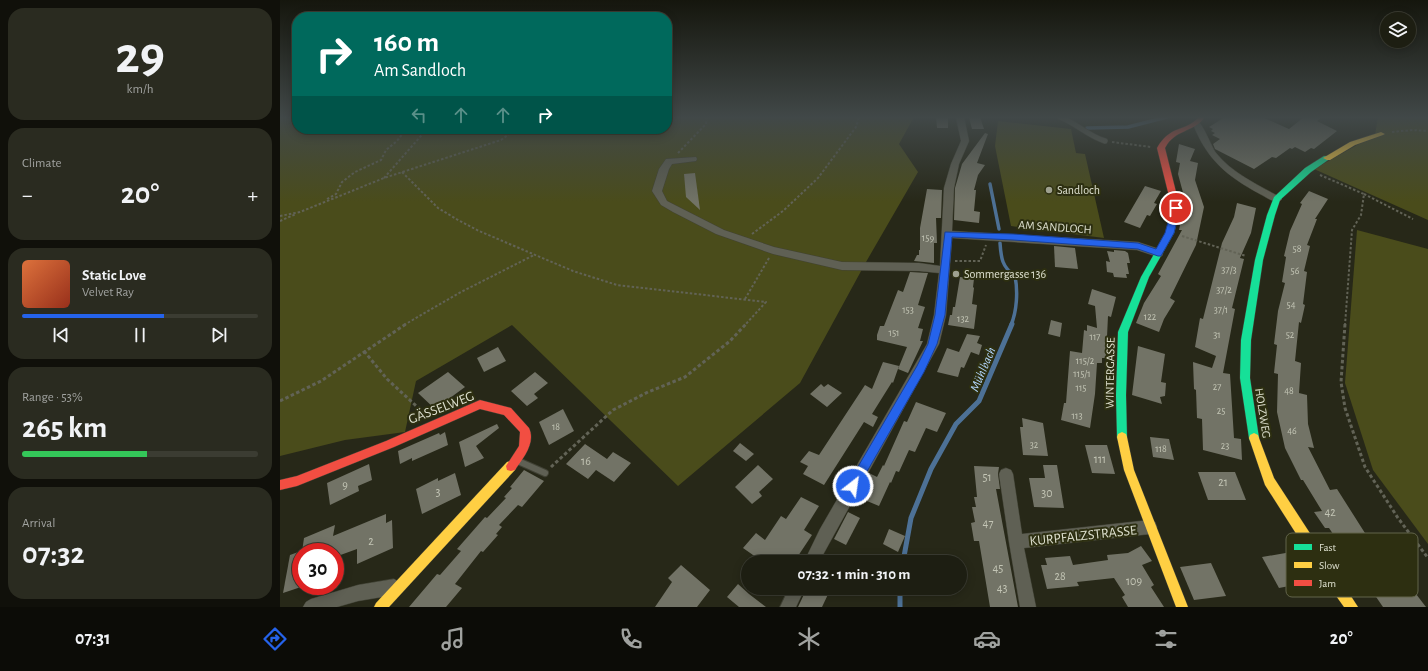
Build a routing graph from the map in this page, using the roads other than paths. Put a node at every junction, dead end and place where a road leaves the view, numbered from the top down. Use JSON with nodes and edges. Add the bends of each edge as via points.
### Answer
{"nodes":[{"id":1,"x":963,"y":145,"type":"edge"},
{"id":2,"x":1162,"y":145,"type":"edge"},
{"id":3,"x":1206,"y":145,"type":"edge"},
{"id":4,"x":1348,"y":145,"type":"edge"},
{"id":5,"x":693,"y":159,"type":"dead end"},
{"id":6,"x":1277,"y":199,"type":"junction"},
{"id":7,"x":948,"y":234,"type":"junction"},
{"id":8,"x":1158,"y":253,"type":"junction"},
{"id":9,"x":946,"y":266,"type":"junction"},
{"id":10,"x":516,"y":460,"type":"junction"},
{"id":11,"x":545,"y":473,"type":"road end"},
{"id":12,"x":1006,"y":474,"type":"dead end"},
{"id":13,"x":280,"y":485,"type":"edge"},
{"id":14,"x":1150,"y":527,"type":"junction"},
{"id":15,"x":1303,"y":533,"type":"edge"},
{"id":16,"x":1016,"y":542,"type":"junction"},
{"id":17,"x":814,"y":555,"type":"edge"},
{"id":18,"x":397,"y":587,"type":"junction"},
{"id":19,"x":794,"y":595,"type":"edge"},
{"id":20,"x":1344,"y":597,"type":"edge"},
{"id":21,"x":312,"y":607,"type":"edge"},
{"id":22,"x":380,"y":607,"type":"edge"},
{"id":23,"x":788,"y":607,"type":"edge"},
{"id":24,"x":1028,"y":607,"type":"edge"},
{"id":25,"x":1182,"y":607,"type":"edge"},
{"id":26,"x":1352,"y":607,"type":"edge"}],
"edges":[{"from":1,"to":7,"type":"street","via":[[949,188]]},
{"from":2,"to":8,"type":"street","name":"WINTERGASSE","via":[[1176,208],[1170,233]]},
{"from":3,"to":6,"type":"street","via":[[1226,167]]},
{"from":4,"to":6,"type":"street","name":"HOLZWEG","via":[[1308,170]]},
{"from":5,"to":9,"type":"street","via":[[669,161],[657,191],[664,202],[676,210],[720,232],[773,250],[842,266]]},
{"from":6,"to":15,"type":"street","name":"HOLZWEG","via":[[1259,260],[1246,340],[1245,378],[1255,443],[1269,480]]},
{"from":7,"to":8,"type":"street","name":"AM SANDLOCH","via":[[1138,246]]},
{"from":7,"to":9,"type":"street"},
{"from":8,"to":14,"type":"street","name":"WINTERGASSE","via":[[1132,307],[1122,339],[1122,435],[1129,470]]},
{"from":9,"to":17,"type":"street","via":[[940,315],[932,344]]},
{"from":10,"to":11,"type":"lane"},
{"from":10,"to":13,"type":"street","name":"GÄSSELWEG","via":[[524,446],[525,431],[507,411],[480,404],[390,444],[297,481]]},
{"from":10,"to":18,"type":"street","name":"GÄSSELWEG"},
{"from":12,"to":16,"type":"street","name":"KURPFALZSTRASSE"},
{"from":14,"to":16,"type":"street","name":"KURPFALZSTRASSE"},
{"from":14,"to":25,"type":"street","name":"WINTERGASSE"},
{"from":16,"to":24,"type":"street","name":"KURPFALZSTRASSE"},
{"from":18,"to":21,"type":"street","via":[[358,594]]},
{"from":18,"to":22,"type":"street","name":"GÄSSELWEG"},
{"from":19,"to":23,"type":"street"},
{"from":20,"to":26,"type":"street","name":"HOLZWEG"}]}
